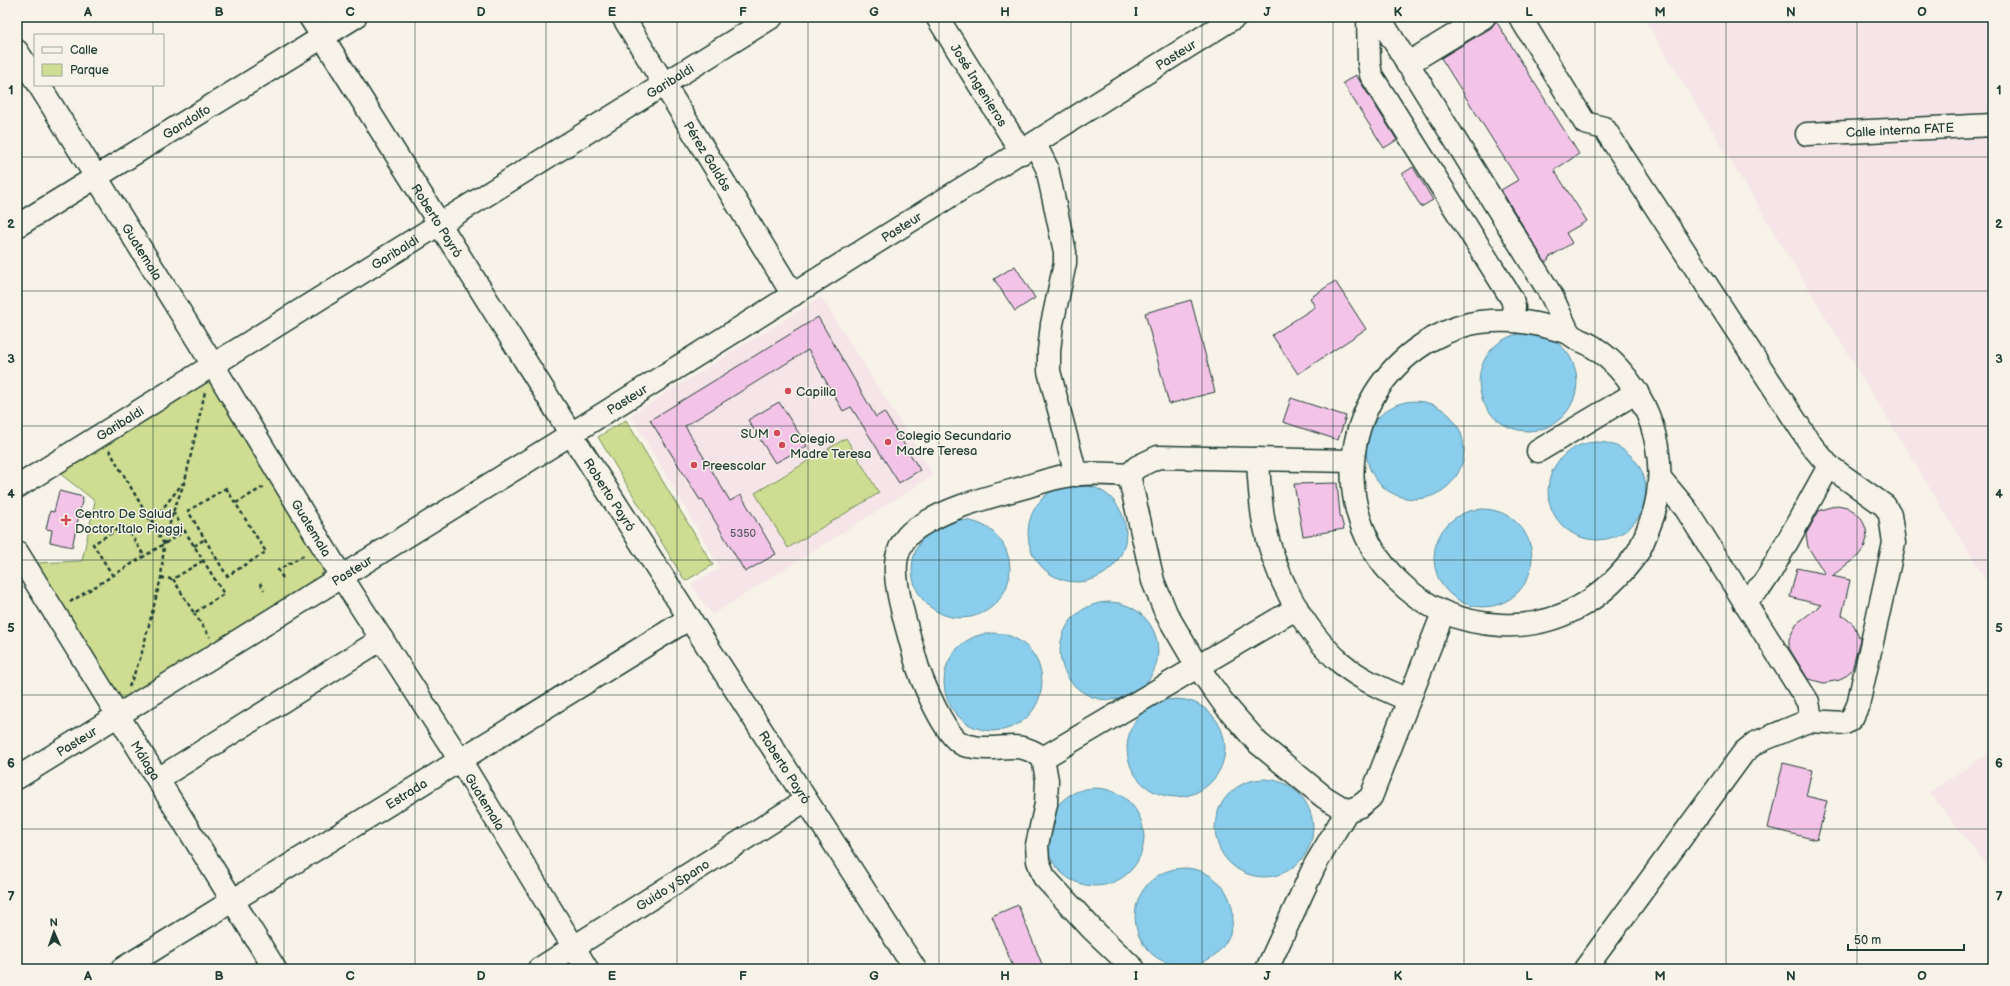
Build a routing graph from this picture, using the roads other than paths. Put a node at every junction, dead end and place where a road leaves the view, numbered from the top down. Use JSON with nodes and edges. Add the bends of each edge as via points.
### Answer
{"nodes":[{"id":1,"x":310,"y":17,"type":"edge"},
{"id":2,"x":355,"y":17,"type":"edge"},
{"id":3,"x":623,"y":17,"type":"edge"},
{"id":4,"x":772,"y":17,"type":"edge"},
{"id":5,"x":937,"y":17,"type":"edge"},
{"id":6,"x":1235,"y":17,"type":"edge"},
{"id":7,"x":1368,"y":17,"type":"edge"},
{"id":8,"x":1379,"y":17,"type":"edge"},
{"id":9,"x":1484,"y":17,"type":"edge"},
{"id":10,"x":1520,"y":17,"type":"edge"},
{"id":11,"x":322,"y":37,"type":"junction"},
{"id":12,"x":17,"y":50,"type":"edge"},
{"id":13,"x":1407,"y":64,"type":"junction"},
{"id":14,"x":34,"y":77,"type":"edge"},
{"id":15,"x":664,"y":84,"type":"junction"},
{"id":16,"x":40,"y":86,"type":"edge"},
{"id":17,"x":1993,"y":125,"type":"edge"},
{"id":18,"x":1806,"y":134,"type":"dead end"},
{"id":19,"x":1028,"y":149,"type":"junction"},
{"id":20,"x":96,"y":177,"type":"junction"},
{"id":21,"x":439,"y":223,"type":"junction"},
{"id":22,"x":17,"y":226,"type":"edge"},
{"id":23,"x":794,"y":295,"type":"junction"},
{"id":24,"x":1511,"y":320,"type":"junction"},
{"id":25,"x":1569,"y":333,"type":"junction"},
{"id":26,"x":213,"y":365,"type":"junction"},
{"id":27,"x":1637,"y":392,"type":"junction"},
{"id":28,"x":572,"y":434,"type":"junction"},
{"id":29,"x":1538,"y":452,"type":"dead end"},
{"id":30,"x":1258,"y":459,"type":"junction"},
{"id":31,"x":1352,"y":461,"type":"junction"},
{"id":32,"x":1829,"y":466,"type":"junction"},
{"id":33,"x":1076,"y":475,"type":"junction"},
{"id":34,"x":1129,"y":476,"type":"junction"},
{"id":35,"x":1660,"y":478,"type":"junction"},
{"id":36,"x":17,"y":487,"type":"edge"},
{"id":37,"x":17,"y":552,"type":"edge"},
{"id":38,"x":341,"y":576,"type":"junction"},
{"id":39,"x":1744,"y":602,"type":"junction"},
{"id":40,"x":1297,"y":608,"type":"junction"},
{"id":41,"x":1443,"y":613,"type":"junction"},
{"id":42,"x":690,"y":618,"type":"junction"},
{"id":43,"x":382,"y":639,"type":"junction"},
{"id":44,"x":1197,"y":666,"type":"junction"},
{"id":45,"x":1408,"y":700,"type":"junction"},
{"id":46,"x":118,"y":715,"type":"junction"},
{"id":47,"x":1808,"y":721,"type":"junction"},
{"id":48,"x":1043,"y":758,"type":"junction"},
{"id":49,"x":460,"y":760,"type":"junction"},
{"id":50,"x":17,"y":778,"type":"edge"},
{"id":51,"x":158,"y":779,"type":"junction"},
{"id":52,"x":806,"y":800,"type":"junction"},
{"id":53,"x":1346,"y":811,"type":"junction"},
{"id":54,"x":232,"y":900,"type":"junction"},
{"id":55,"x":574,"y":948,"type":"junction"},
{"id":56,"x":122,"y":969,"type":"edge"},
{"id":57,"x":275,"y":969,"type":"edge"},
{"id":58,"x":539,"y":969,"type":"edge"},
{"id":59,"x":588,"y":969,"type":"edge"},
{"id":60,"x":915,"y":969,"type":"edge"},
{"id":61,"x":1134,"y":969,"type":"edge"},
{"id":62,"x":1267,"y":969,"type":"edge"},
{"id":63,"x":1585,"y":969,"type":"edge"}],
"edges":[{"from":1,"to":11,"type":"street","name":"Roberto Payró"},
{"from":2,"to":11,"type":"street","name":"Gandolfo"},
{"from":3,"to":15,"type":"street","name":"Pérez Galdós"},
{"from":4,"to":15,"type":"street","name":"Garibaldi"},
{"from":5,"to":19,"type":"street","name":"José Ingenieros"},
{"from":6,"to":19,"type":"street","name":"Pasteur"},
{"from":7,"to":24,"type":"street","via":[[1371,75],[1512,299],[1514,307]]},
{"from":8,"to":13,"type":"street"},
{"from":9,"to":13,"type":"street"},
{"from":10,"to":32,"type":"street","via":[[1585,123],[1604,128],[1812,446]]},
{"from":11,"to":20,"type":"street","name":"Gandolfo"},
{"from":11,"to":21,"type":"street","name":"Roberto Payró"},
{"from":12,"to":14,"type":"street"},
{"from":13,"to":25,"type":"street","via":[[1550,292]]},
{"from":15,"to":21,"type":"street","name":"Garibaldi"},
{"from":15,"to":23,"type":"street","name":"Pérez Galdós"},
{"from":16,"to":20,"type":"street","name":"Guatemala"},
{"from":17,"to":18,"type":"street","name":"Calle interna FATE"},
{"from":19,"to":23,"type":"street","name":"Pasteur"},
{"from":19,"to":33,"type":"street","name":"José Ingenieros","via":[[1047,168],[1065,252],[1052,324],[1049,371]]},
{"from":20,"to":22,"type":"street","name":"Gandolfo"},
{"from":20,"to":26,"type":"street","name":"Guatemala"},
{"from":21,"to":26,"type":"street","name":"Garibaldi"},
{"from":21,"to":28,"type":"street","name":"Roberto Payró"},
{"from":23,"to":28,"type":"street","name":"Pasteur"},
{"from":24,"to":25,"type":"street","via":[[1541,324]]},
{"from":24,"to":31,"type":"street","via":[[1477,322],[1445,332],[1411,353],[1391,371],[1372,398],[1359,428]]},
{"from":25,"to":27,"type":"street","via":[[1596,348],[1618,368]]},
{"from":26,"to":36,"type":"street","name":"Garibaldi"},
{"from":26,"to":38,"type":"street","name":"Guatemala"},
{"from":27,"to":29,"type":"street"},
{"from":27,"to":35,"type":"street","via":[[1650,419],[1658,448]]},
{"from":28,"to":38,"type":"street","name":"Pasteur"},
{"from":28,"to":42,"type":"street","name":"Roberto Payró"},
{"from":30,"to":31,"type":"street"},
{"from":30,"to":34,"type":"street","via":[[1158,457],[1137,467]]},
{"from":30,"to":40,"type":"street","via":[[1264,522],[1274,561]]},
{"from":31,"to":41,"type":"street","via":[[1354,498],[1368,541],[1384,567],[1410,593]]},
{"from":32,"to":39,"type":"street","via":[[1766,580]]},
{"from":32,"to":47,"type":"street","via":[[1885,506],[1890,515],[1894,543],[1858,706],[1852,718],[1845,723]]},
{"from":33,"to":34,"type":"street","via":[[1090,473]]},
{"from":33,"to":48,"type":"street","via":[[982,499],[941,514],[916,528],[902,544],[897,558],[899,591],[918,671],[946,728],[962,744],[983,748],[1011,745],[1032,749]]},
{"from":34,"to":44,"type":"street","via":[[1153,581],[1166,613]]},
{"from":35,"to":39,"type":"street","via":[[1686,509]]},
{"from":35,"to":41,"type":"street","via":[[1654,515],[1640,550],[1617,580],[1588,603],[1553,619],[1516,626],[1479,624]]},
{"from":37,"to":46,"type":"street","name":"Málaga"},
{"from":38,"to":43,"type":"street","name":"Guatemala"},
{"from":38,"to":46,"type":"street","name":"Pasteur"},
{"from":39,"to":47,"type":"street","via":[[1808,702]]},
{"from":40,"to":44,"type":"street"},
{"from":40,"to":45,"type":"street","via":[[1321,643],[1340,662],[1380,688]]},
{"from":41,"to":45,"type":"street"},
{"from":42,"to":49,"type":"street","name":"Estrada"},
{"from":42,"to":52,"type":"street","name":"Roberto Payró"},
{"from":43,"to":49,"type":"street","name":"Guatemala"},
{"from":43,"to":51,"type":"street"},
{"from":44,"to":48,"type":"street"},
{"from":44,"to":53,"type":"street","via":[[1225,705],[1258,743],[1324,797]]},
{"from":45,"to":53,"type":"street","via":[[1371,797],[1360,806]]},
{"from":46,"to":50,"type":"street","name":"Pasteur"},
{"from":46,"to":51,"type":"street","name":"Málaga"},
{"from":47,"to":63,"type":"street","via":[[1755,743],[1744,752]]},
{"from":48,"to":61,"type":"street","via":[[1047,780],[1046,804],[1037,846],[1038,861],[1044,877],[1092,930]]},
{"from":49,"to":54,"type":"street","name":"Estrada"},
{"from":49,"to":55,"type":"street","name":"Guatemala"},
{"from":51,"to":54,"type":"street","name":"Málaga"},
{"from":52,"to":55,"type":"street","name":"Guido y Spano"},
{"from":52,"to":60,"type":"street","name":"Roberto Payró"},
{"from":53,"to":62,"type":"street","via":[[1315,865]]},
{"from":54,"to":56,"type":"street","name":"Estrada"},
{"from":54,"to":57,"type":"street","name":"Málaga"},
{"from":55,"to":58,"type":"street","name":"Guido y Spano"},
{"from":55,"to":59,"type":"street","name":"Guatemala"}]}
